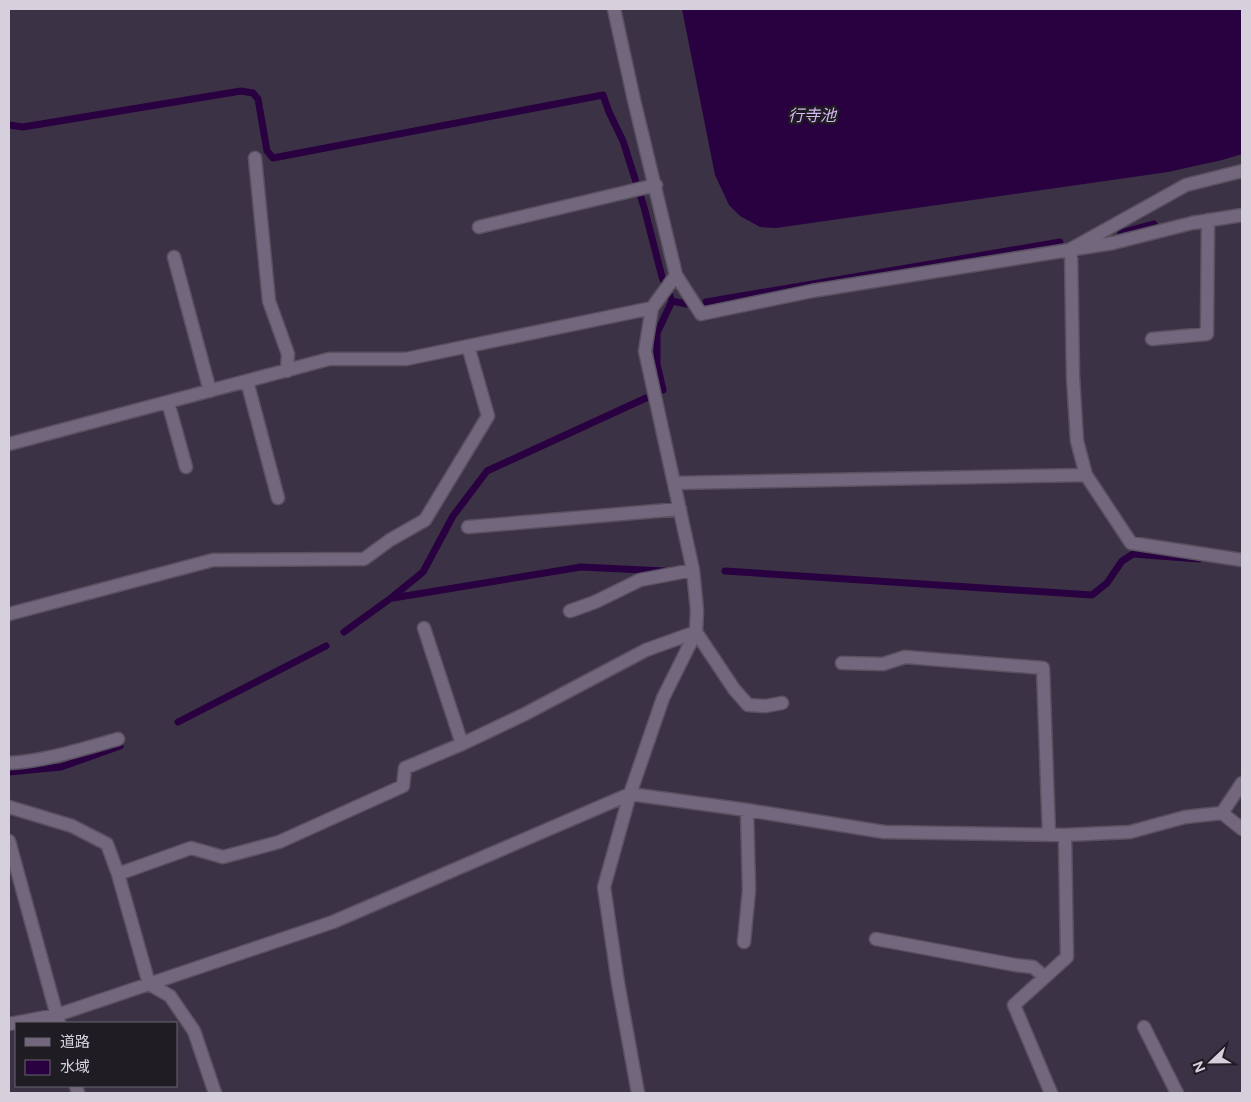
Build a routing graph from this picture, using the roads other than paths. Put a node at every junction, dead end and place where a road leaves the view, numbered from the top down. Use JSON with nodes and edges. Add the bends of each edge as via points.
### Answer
{"nodes":[{"id":1,"x":614,"y":9,"type":"edge"},
{"id":2,"x":255,"y":158,"type":"dead end"},
{"id":3,"x":1242,"y":171,"type":"edge"},
{"id":4,"x":645,"y":188,"type":"junction"},
{"id":5,"x":1242,"y":215,"type":"edge"},
{"id":6,"x":1208,"y":220,"type":"junction"},
{"id":7,"x":479,"y":227,"type":"dead end"},
{"id":8,"x":1071,"y":249,"type":"junction"},
{"id":9,"x":174,"y":257,"type":"dead end"},
{"id":10,"x":670,"y":283,"type":"junction"},
{"id":11,"x":652,"y":308,"type":"junction"},
{"id":12,"x":1152,"y":340,"type":"dead end"},
{"id":13,"x":468,"y":346,"type":"junction"},
{"id":14,"x":288,"y":371,"type":"junction"},
{"id":15,"x":247,"y":381,"type":"junction"},
{"id":16,"x":210,"y":391,"type":"junction"},
{"id":17,"x":168,"y":402,"type":"junction"},
{"id":18,"x":9,"y":444,"type":"edge"},
{"id":19,"x":186,"y":467,"type":"dead end"},
{"id":20,"x":1086,"y":475,"type":"junction"},
{"id":21,"x":674,"y":483,"type":"junction"},
{"id":22,"x":278,"y":498,"type":"dead end"},
{"id":23,"x":680,"y":509,"type":"junction"},
{"id":24,"x":468,"y":526,"type":"dead end"},
{"id":25,"x":1242,"y":560,"type":"edge"},
{"id":26,"x":693,"y":570,"type":"junction"},
{"id":27,"x":570,"y":611,"type":"dead end"},
{"id":28,"x":9,"y":614,"type":"edge"},
{"id":29,"x":424,"y":628,"type":"dead end"},
{"id":30,"x":696,"y":632,"type":"junction"},
{"id":31,"x":842,"y":663,"type":"dead end"},
{"id":32,"x":782,"y":703,"type":"dead end"},
{"id":33,"x":118,"y":739,"type":"dead end"},
{"id":34,"x":462,"y":744,"type":"junction"},
{"id":35,"x":9,"y":763,"type":"edge"},
{"id":36,"x":1242,"y":783,"type":"edge"},
{"id":37,"x":630,"y":794,"type":"junction"},
{"id":38,"x":9,"y":807,"type":"edge"},
{"id":39,"x":747,"y":810,"type":"junction"},
{"id":40,"x":1222,"y":813,"type":"junction"},
{"id":41,"x":1242,"y":829,"type":"edge"},
{"id":42,"x":1049,"y":835,"type":"junction"},
{"id":43,"x":1064,"y":835,"type":"junction"},
{"id":44,"x":9,"y":844,"type":"edge"},
{"id":45,"x":118,"y":874,"type":"junction"},
{"id":46,"x":876,"y":939,"type":"dead end"},
{"id":47,"x":744,"y":942,"type":"dead end"},
{"id":48,"x":1045,"y":977,"type":"junction"},
{"id":49,"x":149,"y":984,"type":"junction"},
{"id":50,"x":58,"y":1019,"type":"edge"},
{"id":51,"x":29,"y":1022,"type":"edge"},
{"id":52,"x":1144,"y":1027,"type":"dead end"},
{"id":53,"x":214,"y":1093,"type":"edge"},
{"id":54,"x":638,"y":1093,"type":"edge"},
{"id":55,"x":1050,"y":1093,"type":"edge"},
{"id":56,"x":1177,"y":1093,"type":"edge"}],
"edges":[{"from":1,"to":4,"type":"street","via":[[634,100]]},
{"from":2,"to":14,"type":"street","via":[[269,302],[288,354]]},
{"from":3,"to":8,"type":"street","via":[[1186,185]]},
{"from":4,"to":7,"type":"street"},
{"from":4,"to":10,"type":"street"},
{"from":5,"to":6,"type":"street"},
{"from":6,"to":8,"type":"street","via":[[1112,243]]},
{"from":6,"to":12,"type":"street","via":[[1207,334]]},
{"from":8,"to":10,"type":"street","via":[[812,291],[701,314]]},
{"from":8,"to":20,"type":"street","via":[[1077,441]]},
{"from":9,"to":16,"type":"street"},
{"from":10,"to":11,"type":"street"},
{"from":11,"to":13,"type":"street"},
{"from":11,"to":21,"type":"street","via":[[645,351]]},
{"from":13,"to":14,"type":"street","via":[[406,359],[329,359]]},
{"from":13,"to":28,"type":"street","via":[[488,416],[425,520],[364,559],[213,560]]},
{"from":14,"to":15,"type":"street"},
{"from":15,"to":16,"type":"street"},
{"from":15,"to":22,"type":"street"},
{"from":16,"to":17,"type":"street"},
{"from":17,"to":18,"type":"street"},
{"from":17,"to":19,"type":"street"},
{"from":20,"to":21,"type":"street"},
{"from":20,"to":25,"type":"street","via":[[1131,543]]},
{"from":21,"to":23,"type":"street"},
{"from":23,"to":24,"type":"street"},
{"from":23,"to":26,"type":"street"},
{"from":26,"to":27,"type":"street","via":[[640,580]]},
{"from":26,"to":30,"type":"street"},
{"from":29,"to":34,"type":"street"},
{"from":30,"to":32,"type":"street","via":[[748,705]]},
{"from":30,"to":34,"type":"street","via":[[646,650]]},
{"from":30,"to":37,"type":"street","via":[[663,698]]},
{"from":31,"to":42,"type":"street","via":[[882,664],[905,657],[1043,668]]},
{"from":33,"to":35,"type":"street","via":[[57,755]]},
{"from":34,"to":45,"type":"street","via":[[405,768],[403,786],[279,842],[224,857],[191,848]]},
{"from":36,"to":40,"type":"street"},
{"from":37,"to":39,"type":"street"},
{"from":37,"to":49,"type":"street","via":[[333,922]]},
{"from":37,"to":54,"type":"street","via":[[604,887]]},
{"from":38,"to":45,"type":"street","via":[[72,826],[107,844]]},
{"from":39,"to":42,"type":"street","via":[[884,832]]},
{"from":39,"to":47,"type":"street","via":[[748,890]]},
{"from":40,"to":41,"type":"street"},
{"from":40,"to":43,"type":"street","via":[[1185,818],[1130,832]]},
{"from":42,"to":43,"type":"street"},
{"from":43,"to":48,"type":"street","via":[[1066,957]]},
{"from":44,"to":50,"type":"street"},
{"from":45,"to":49,"type":"street"},
{"from":46,"to":48,"type":"street","via":[[1033,967]]},
{"from":48,"to":55,"type":"street","via":[[1014,1005]]},
{"from":49,"to":50,"type":"street"},
{"from":49,"to":53,"type":"street","via":[[170,996],[194,1032]]},
{"from":50,"to":51,"type":"street"},
{"from":52,"to":56,"type":"street"}]}
